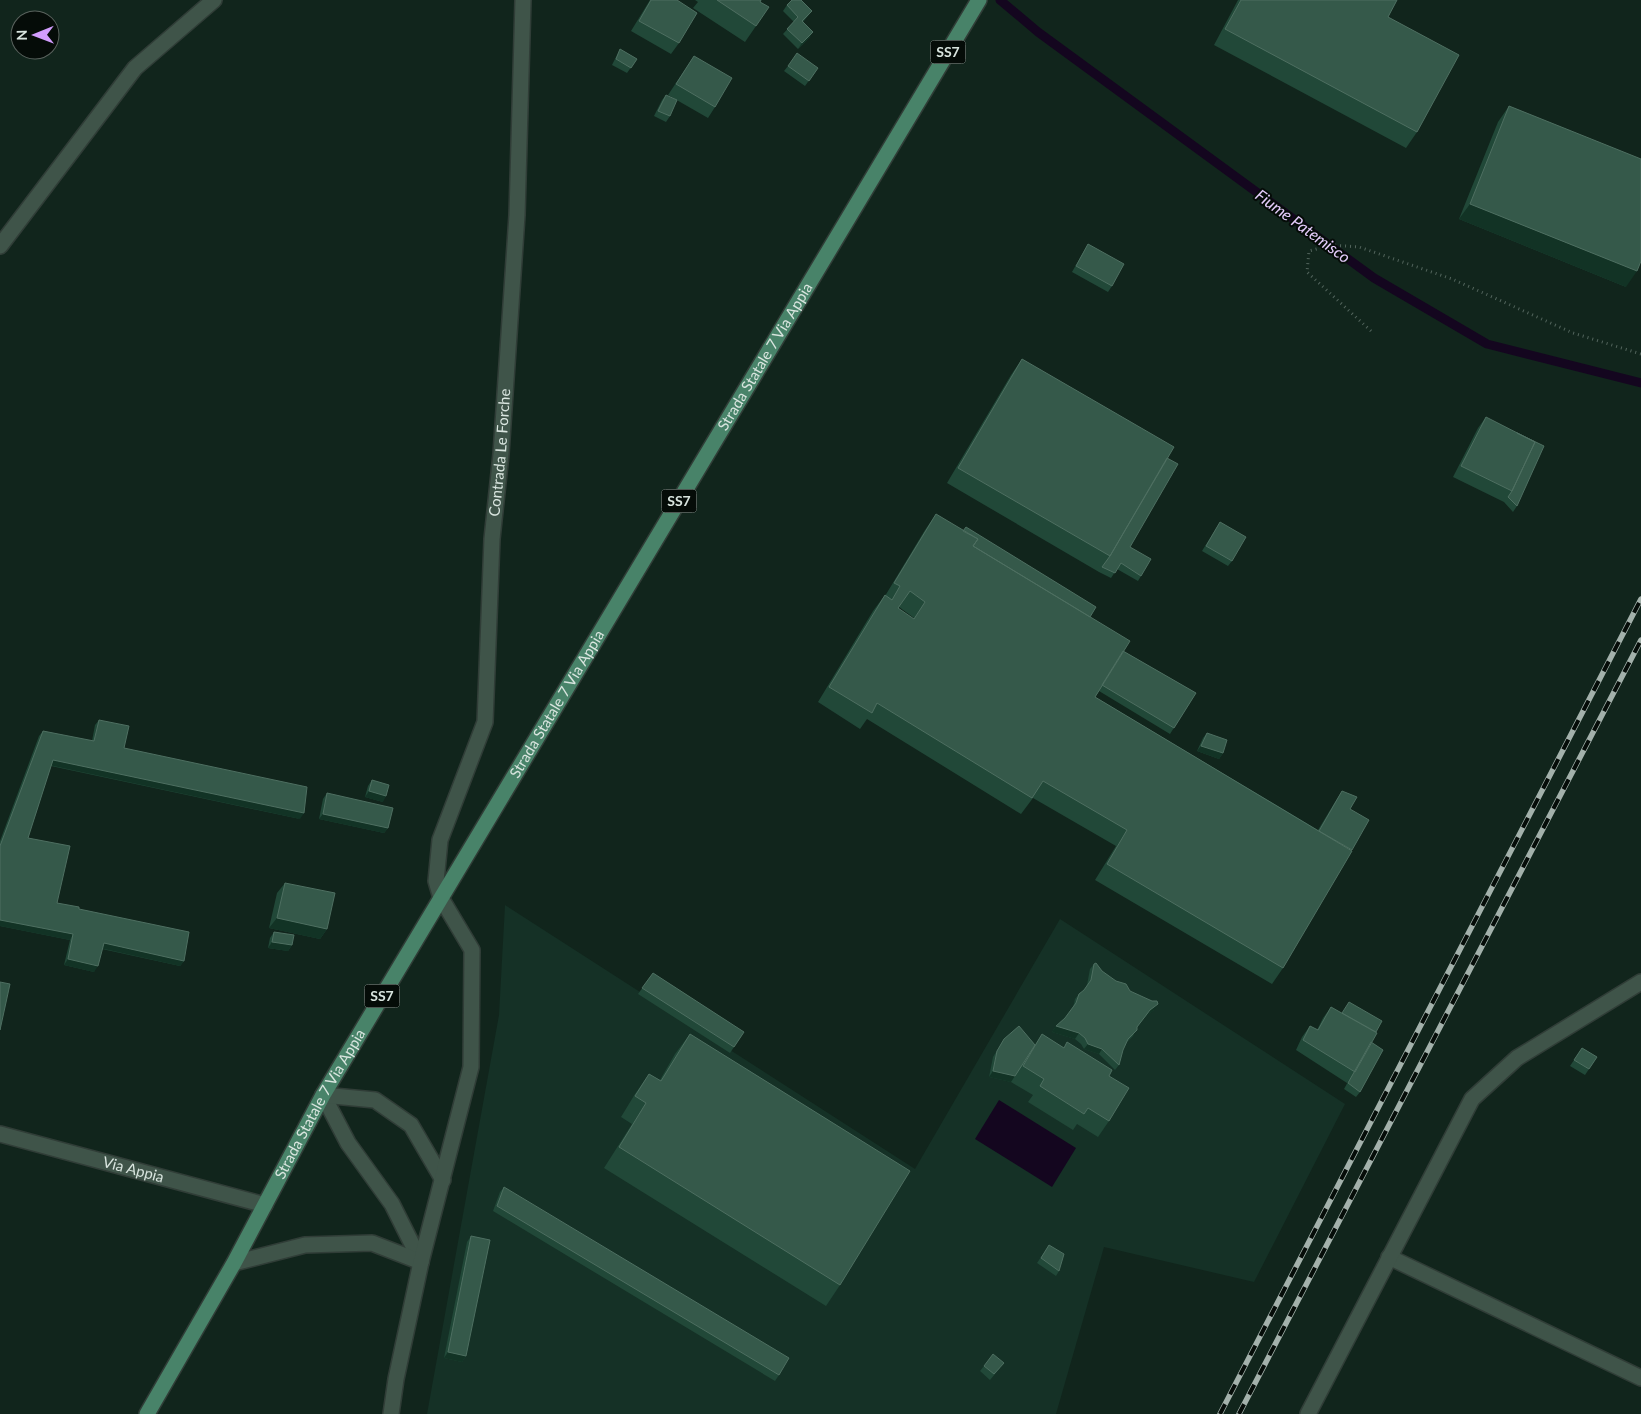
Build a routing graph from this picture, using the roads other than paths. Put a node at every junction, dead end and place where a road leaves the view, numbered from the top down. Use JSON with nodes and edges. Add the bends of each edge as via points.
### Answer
{"nodes":[{"id":1,"x":214,"y":0,"type":"edge"},
{"id":2,"x":523,"y":0,"type":"edge"},
{"id":3,"x":979,"y":0,"type":"edge"},
{"id":4,"x":0,"y":246,"type":"edge"},
{"id":5,"x":441,"y":898,"type":"junction"},
{"id":6,"x":1641,"y":982,"type":"edge"},
{"id":7,"x":323,"y":1095,"type":"junction"},
{"id":8,"x":0,"y":1134,"type":"edge"},
{"id":9,"x":443,"y":1180,"type":"junction"},
{"id":10,"x":265,"y":1205,"type":"junction"},
{"id":11,"x":1389,"y":1258,"type":"junction"},
{"id":12,"x":421,"y":1262,"type":"junction"},
{"id":13,"x":234,"y":1264,"type":"junction"},
{"id":14,"x":1641,"y":1378,"type":"edge"},
{"id":15,"x":147,"y":1414,"type":"edge"},
{"id":16,"x":391,"y":1414,"type":"edge"},
{"id":17,"x":1308,"y":1414,"type":"edge"}],
"edges":[{"from":1,"to":4,"type":"street","via":[[135,68]]},
{"from":2,"to":5,"type":"street","name":"Contrada Le Forche","via":[[517,215],[492,539],[485,722],[440,840],[436,881]]},
{"from":3,"to":5,"type":"main road","name":"Strada Statale 7 Via Appia","number":"SS7"},
{"from":5,"to":7,"type":"main road","name":"Strada Statale 7 Via Appia","number":"SS7"},
{"from":5,"to":9,"type":"street","via":[[472,950],[471,1067]]},
{"from":6,"to":11,"type":"street","via":[[1517,1058],[1472,1099]]},
{"from":7,"to":9,"type":"street","via":[[375,1100],[411,1125]]},
{"from":7,"to":10,"type":"main road","name":"Strada Statale 7 Via Appia","number":"SS7"},
{"from":7,"to":12,"type":"street","via":[[348,1142],[392,1204]]},
{"from":8,"to":10,"type":"street","name":"Via Appia"},
{"from":9,"to":12,"type":"street"},
{"from":10,"to":13,"type":"main road","name":"Strada Statale 7 Via Appia","number":"SS7"},
{"from":11,"to":14,"type":"street"},
{"from":11,"to":17,"type":"street"},
{"from":12,"to":13,"type":"street","via":[[372,1243],[305,1245]]},
{"from":12,"to":16,"type":"street"},
{"from":13,"to":15,"type":"main road","name":"Strada Statale 7 Via Appia","number":"SS7"}]}
